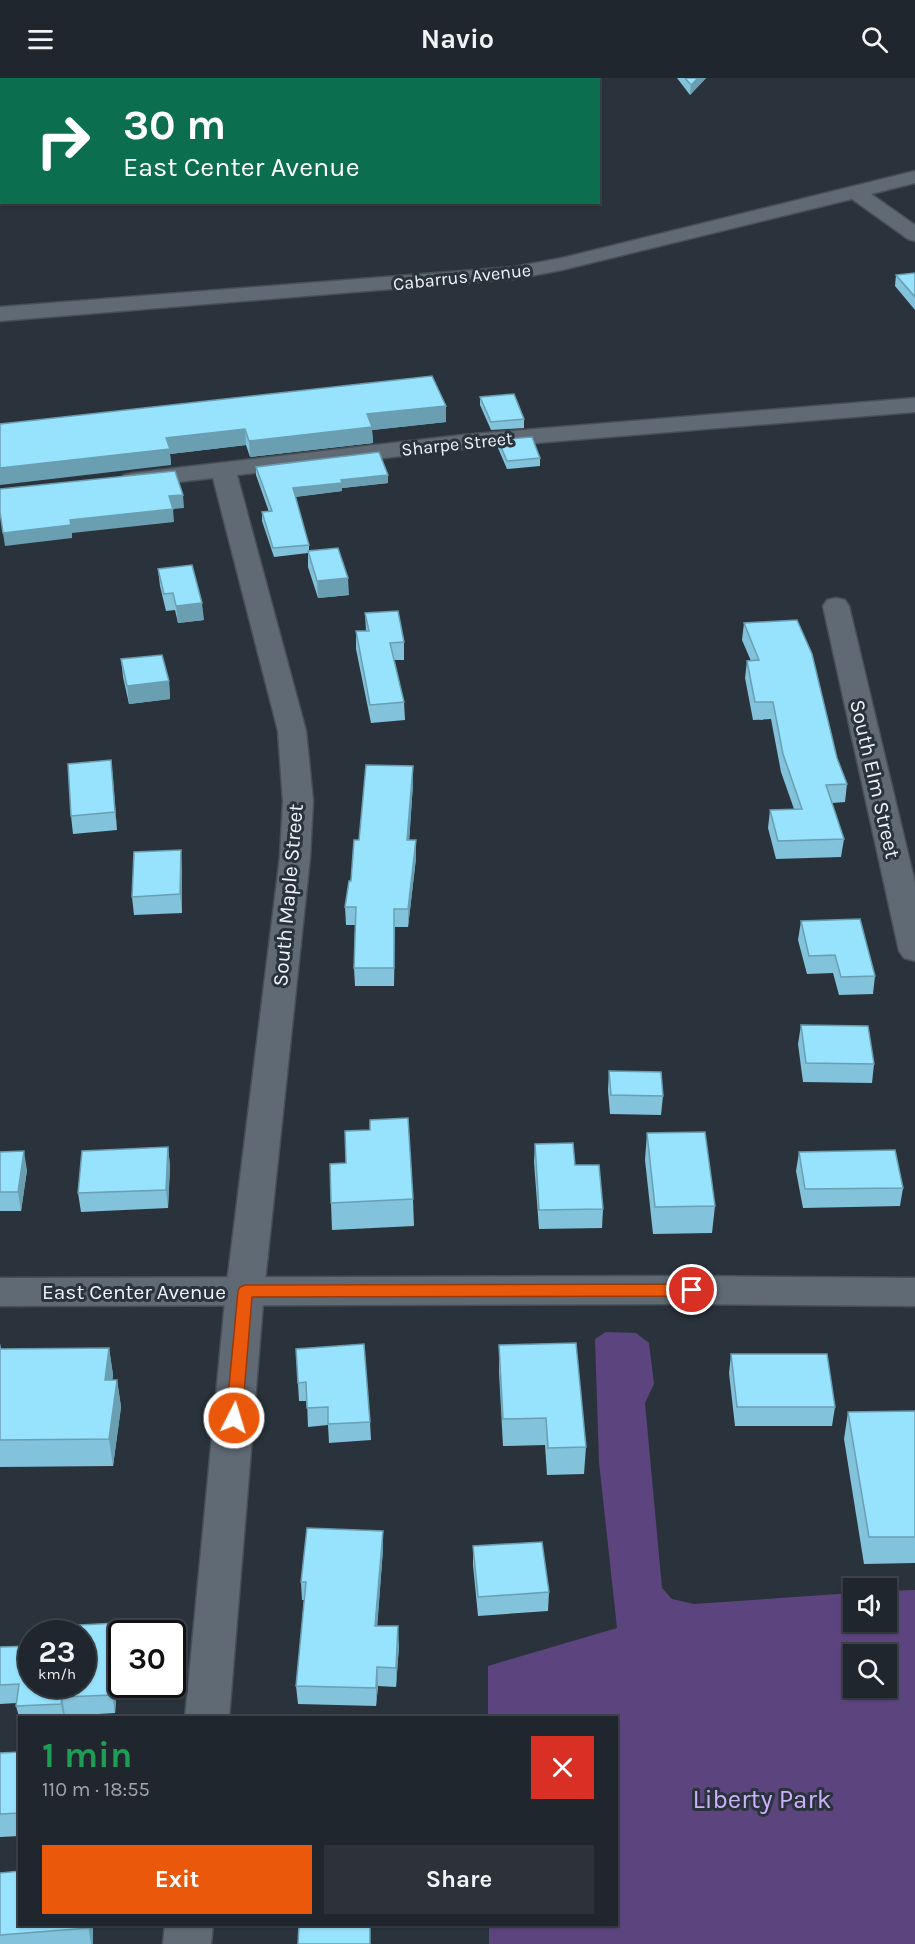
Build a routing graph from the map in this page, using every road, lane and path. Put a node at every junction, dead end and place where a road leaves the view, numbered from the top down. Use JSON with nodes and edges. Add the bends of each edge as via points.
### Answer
{"nodes":[{"id":1,"x":915,"y":177,"type":"edge"},
{"id":2,"x":856,"y":192,"type":"junction"},
{"id":3,"x":915,"y":235,"type":"edge"},
{"id":4,"x":0,"y":314,"type":"edge"},
{"id":5,"x":915,"y":405,"type":"edge"},
{"id":6,"x":223,"y":470,"type":"junction"},
{"id":7,"x":106,"y":483,"type":"edge"},
{"id":8,"x":836,"y":606,"type":"dead end"},
{"id":9,"x":915,"y":951,"type":"edge"},
{"id":10,"x":245,"y":1291,"type":"junction"},
{"id":11,"x":0,"y":1292,"type":"edge"},
{"id":12,"x":915,"y":1292,"type":"edge"},
{"id":13,"x":207,"y":1716,"type":"edge"},
{"id":14,"x":189,"y":1926,"type":"edge"},
{"id":15,"x":187,"y":1944,"type":"edge"}],
"edges":[{"from":1,"to":2,"type":"street","name":"Cabarrus Avenue"},
{"from":2,"to":3,"type":"street"},
{"from":2,"to":4,"type":"street","name":"Cabarrus Avenue","via":[[514,273]]},
{"from":5,"to":6,"type":"street","name":"Sharpe Street","via":[[462,442]]},
{"from":6,"to":7,"type":"street","name":"Sharpe Street"},
{"from":6,"to":10,"type":"street","name":"South Maple Street","via":[[292,731],[298,801],[295,857]]},
{"from":8,"to":9,"type":"street","name":"South Elm Street"},
{"from":10,"to":11,"type":"street","name":"East Center Avenue"},
{"from":10,"to":12,"type":"street","name":"East Center Avenue"},
{"from":10,"to":13,"type":"street","name":"South Maple Street"},
{"from":14,"to":15,"type":"street"}]}
